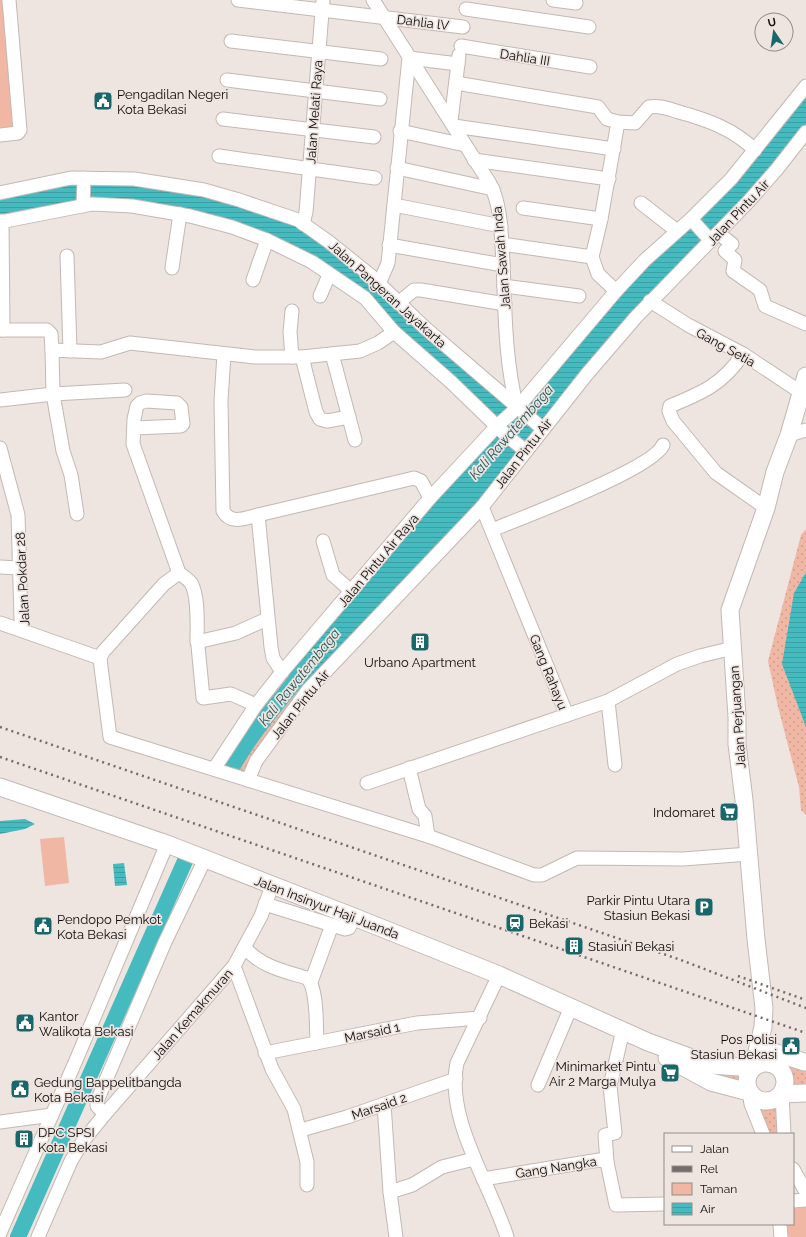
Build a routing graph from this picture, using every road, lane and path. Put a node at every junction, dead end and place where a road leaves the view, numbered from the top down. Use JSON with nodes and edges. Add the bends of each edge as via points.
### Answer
{"nodes":[{"id":1,"x":9,"y":0,"type":"edge"},
{"id":2,"x":238,"y":0,"type":"edge"},
{"id":3,"x":373,"y":0,"type":"edge"},
{"id":4,"x":553,"y":0,"type":"edge"},
{"id":5,"x":576,"y":3,"type":"dead end"},
{"id":6,"x":322,"y":5,"type":"edge"},
{"id":7,"x":466,"y":5,"type":"edge"},
{"id":8,"x":383,"y":17,"type":"junction"},
{"id":9,"x":463,"y":27,"type":"junction"},
{"id":10,"x":589,"y":27,"type":"dead end"},
{"id":11,"x":231,"y":41,"type":"dead end"},
{"id":12,"x":461,"y":46,"type":"junction"},
{"id":13,"x":318,"y":51,"type":"junction"},
{"id":14,"x":409,"y":58,"type":"junction"},
{"id":15,"x":381,"y":59,"type":"dead end"},
{"id":16,"x":458,"y":64,"type":"junction"},
{"id":17,"x":590,"y":67,"type":"dead end"},
{"id":18,"x":227,"y":80,"type":"dead end"},
{"id":19,"x":456,"y":83,"type":"junction"},
{"id":20,"x":806,"y":86,"type":"edge"},
{"id":21,"x":316,"y":91,"type":"junction"},
{"id":22,"x":380,"y":99,"type":"dead end"},
{"id":23,"x":224,"y":119,"type":"dead end"},
{"id":24,"x":618,"y":122,"type":"junction"},
{"id":25,"x":452,"y":123,"type":"junction"},
{"id":26,"x":312,"y":130,"type":"junction"},
{"id":27,"x":400,"y":131,"type":"junction"},
{"id":28,"x":806,"y":132,"type":"edge"},
{"id":29,"x":0,"y":135,"type":"edge"},
{"id":30,"x":374,"y":137,"type":"dead end"},
{"id":31,"x":465,"y":145,"type":"junction"},
{"id":32,"x":614,"y":149,"type":"junction"},
{"id":33,"x":755,"y":150,"type":"junction"},
{"id":34,"x":219,"y":156,"type":"dead end"},
{"id":35,"x":474,"y":160,"type":"junction"},
{"id":36,"x":397,"y":168,"type":"junction"},
{"id":37,"x":310,"y":169,"type":"junction"},
{"id":38,"x":84,"y":178,"type":"junction"},
{"id":39,"x":375,"y":178,"type":"dead end"},
{"id":40,"x":609,"y":179,"type":"junction"},
{"id":41,"x":493,"y":189,"type":"junction"},
{"id":42,"x":0,"y":194,"type":"edge"},
{"id":43,"x":641,"y":203,"type":"dead end"},
{"id":44,"x":394,"y":205,"type":"junction"},
{"id":45,"x":82,"y":206,"type":"junction"},
{"id":46,"x":523,"y":208,"type":"dead end"},
{"id":47,"x":180,"y":214,"type":"junction"},
{"id":48,"x":601,"y":218,"type":"junction"},
{"id":49,"x":692,"y":220,"type":"junction"},
{"id":50,"x":1,"y":222,"type":"edge"},
{"id":51,"x":303,"y":224,"type":"junction"},
{"id":52,"x":501,"y":226,"type":"junction"},
{"id":53,"x":677,"y":231,"type":"junction"},
{"id":54,"x":711,"y":236,"type":"junction"},
{"id":55,"x":267,"y":240,"type":"junction"},
{"id":56,"x":502,"y":244,"type":"junction"},
{"id":57,"x":389,"y":245,"type":"junction"},
{"id":58,"x":67,"y":256,"type":"dead end"},
{"id":59,"x":592,"y":257,"type":"junction"},
{"id":60,"x":503,"y":265,"type":"junction"},
{"id":61,"x":172,"y":268,"type":"dead end"},
{"id":62,"x":329,"y":275,"type":"junction"},
{"id":63,"x":253,"y":280,"type":"dead end"},
{"id":64,"x":379,"y":284,"type":"junction"},
{"id":65,"x":504,"y":286,"type":"junction"},
{"id":66,"x":616,"y":291,"type":"junction"},
{"id":67,"x":320,"y":296,"type":"dead end"},
{"id":68,"x":579,"y":296,"type":"dead end"},
{"id":69,"x":650,"y":301,"type":"junction"},
{"id":70,"x":398,"y":303,"type":"junction"},
{"id":71,"x":505,"y":304,"type":"junction"},
{"id":72,"x":292,"y":311,"type":"dead end"},
{"id":73,"x":806,"y":324,"type":"edge"},
{"id":74,"x":2,"y":330,"type":"edge"},
{"id":75,"x":394,"y":332,"type":"junction"},
{"id":76,"x":52,"y":350,"type":"junction"},
{"id":77,"x":70,"y":351,"type":"junction"},
{"id":78,"x":224,"y":354,"type":"junction"},
{"id":79,"x":332,"y":354,"type":"junction"},
{"id":80,"x":743,"y":354,"type":"junction"},
{"id":81,"x":297,"y":357,"type":"junction"},
{"id":82,"x":806,"y":376,"type":"edge"},
{"id":83,"x":125,"y":390,"type":"dead end"},
{"id":84,"x":802,"y":393,"type":"junction"},
{"id":85,"x":53,"y":394,"type":"junction"},
{"id":86,"x":0,"y":400,"type":"edge"},
{"id":87,"x":517,"y":408,"type":"junction"},
{"id":88,"x":349,"y":417,"type":"junction"},
{"id":89,"x":497,"y":426,"type":"junction"},
{"id":90,"x":135,"y":428,"type":"dead end"},
{"id":91,"x":543,"y":428,"type":"junction"},
{"id":92,"x":806,"y":430,"type":"edge"},
{"id":93,"x":789,"y":435,"type":"junction"},
{"id":94,"x":355,"y":440,"type":"dead end"},
{"id":95,"x":663,"y":444,"type":"dead end"},
{"id":96,"x":0,"y":448,"type":"edge"},
{"id":97,"x":526,"y":451,"type":"junction"},
{"id":98,"x":430,"y":498,"type":"junction"},
{"id":99,"x":482,"y":506,"type":"junction"},
{"id":100,"x":766,"y":508,"type":"junction"},
{"id":101,"x":77,"y":514,"type":"dead end"},
{"id":102,"x":258,"y":515,"type":"junction"},
{"id":103,"x":492,"y":530,"type":"junction"},
{"id":104,"x":323,"y":541,"type":"dead end"},
{"id":105,"x":0,"y":567,"type":"edge"},
{"id":106,"x":19,"y":568,"type":"junction"},
{"id":107,"x":179,"y":573,"type":"junction"},
{"id":108,"x":351,"y":591,"type":"junction"},
{"id":109,"x":267,"y":619,"type":"junction"},
{"id":110,"x":0,"y":623,"type":"edge"},
{"id":111,"x":24,"y":632,"type":"junction"},
{"id":112,"x":198,"y":646,"type":"dead end"},
{"id":113,"x":733,"y":648,"type":"junction"},
{"id":114,"x":100,"y":658,"type":"junction"},
{"id":115,"x":282,"y":672,"type":"junction"},
{"id":116,"x":608,"y":702,"type":"junction"},
{"id":117,"x":256,"y":705,"type":"junction"},
{"id":118,"x":567,"y":715,"type":"junction"},
{"id":119,"x":615,"y":765,"type":"dead end"},
{"id":120,"x":409,"y":768,"type":"junction"},
{"id":121,"x":216,"y":769,"type":"junction"},
{"id":122,"x":246,"y":779,"type":"junction"},
{"id":123,"x":367,"y":783,"type":"dead end"},
{"id":124,"x":0,"y":787,"type":"edge"},
{"id":125,"x":428,"y":836,"type":"junction"},
{"id":126,"x":168,"y":844,"type":"junction"},
{"id":127,"x":749,"y":854,"type":"junction"},
{"id":128,"x":205,"y":859,"type":"junction"},
{"id":129,"x":272,"y":886,"type":"junction"},
{"id":130,"x":265,"y":904,"type":"junction"},
{"id":131,"x":354,"y":917,"type":"junction"},
{"id":132,"x":332,"y":925,"type":"junction"},
{"id":133,"x":245,"y":948,"type":"junction"},
{"id":134,"x":234,"y":966,"type":"junction"},
{"id":135,"x":499,"y":976,"type":"junction"},
{"id":136,"x":311,"y":982,"type":"junction"},
{"id":137,"x":571,"y":1007,"type":"junction"},
{"id":138,"x":480,"y":1018,"type":"junction"},
{"id":139,"x":763,"y":1027,"type":"junction"},
{"id":140,"x":623,"y":1030,"type":"junction"},
{"id":141,"x":648,"y":1042,"type":"junction"},
{"id":142,"x":317,"y":1043,"type":"junction"},
{"id":143,"x":266,"y":1053,"type":"junction"},
{"id":144,"x":772,"y":1059,"type":"junction"},
{"id":145,"x":805,"y":1062,"type":"edge"},
{"id":146,"x":753,"y":1068,"type":"junction"},
{"id":147,"x":456,"y":1079,"type":"junction"},
{"id":148,"x":538,"y":1085,"type":"dead end"},
{"id":149,"x":749,"y":1092,"type":"junction"},
{"id":150,"x":806,"y":1093,"type":"edge"},
{"id":151,"x":782,"y":1094,"type":"junction"},
{"id":152,"x":384,"y":1104,"type":"junction"},
{"id":153,"x":105,"y":1114,"type":"junction"},
{"id":154,"x":52,"y":1115,"type":"junction"},
{"id":155,"x":0,"y":1122,"type":"edge"},
{"id":156,"x":301,"y":1130,"type":"junction"},
{"id":157,"x":763,"y":1133,"type":"edge"},
{"id":158,"x":784,"y":1133,"type":"edge"},
{"id":159,"x":474,"y":1159,"type":"junction"},
{"id":160,"x":607,"y":1162,"type":"junction"},
{"id":161,"x":794,"y":1171,"type":"edge"},
{"id":162,"x":483,"y":1179,"type":"junction"},
{"id":163,"x":308,"y":1185,"type":"dead end"},
{"id":164,"x":390,"y":1192,"type":"junction"},
{"id":165,"x":806,"y":1192,"type":"edge"},
{"id":166,"x":806,"y":1200,"type":"edge"},
{"id":167,"x":794,"y":1201,"type":"edge"},
{"id":168,"x":664,"y":1204,"type":"edge"},
{"id":169,"x":780,"y":1225,"type":"edge"},
{"id":170,"x":0,"y":1233,"type":"edge"},
{"id":171,"x":38,"y":1237,"type":"edge"},
{"id":172,"x":396,"y":1237,"type":"edge"},
{"id":173,"x":507,"y":1237,"type":"edge"},
{"id":174,"x":781,"y":1237,"type":"edge"}],
"edges":[{"from":1,"to":29,"type":"street","via":[[20,130],[18,133]]},
{"from":2,"to":6,"type":"street","name":"Dahlia lV"},
{"from":3,"to":8,"type":"street","name":"Jalan Sawah Inda"},
{"from":4,"to":5,"type":"street"},
{"from":6,"to":8,"type":"street","name":"Dahlia lV"},
{"from":6,"to":13,"type":"street","name":"Jalan Melati Raya"},
{"from":7,"to":9,"type":"street"},
{"from":7,"to":10,"type":"street"},
{"from":8,"to":9,"type":"street","name":"Dahlia lV"},
{"from":8,"to":14,"type":"street","name":"Jalan Sawah Inda"},
{"from":9,"to":12,"type":"street"},
{"from":11,"to":13,"type":"street"},
{"from":12,"to":16,"type":"street"},
{"from":12,"to":17,"type":"street","name":"Dahlia III"},
{"from":13,"to":15,"type":"street"},
{"from":13,"to":21,"type":"street","name":"Jalan Melati Raya"},
{"from":14,"to":16,"type":"street"},
{"from":14,"to":25,"type":"street","name":"Jalan Sawah Inda"},
{"from":14,"to":27,"type":"street"},
{"from":16,"to":19,"type":"street"},
{"from":18,"to":21,"type":"street"},
{"from":19,"to":24,"type":"street","via":[[598,107],[607,119]]},
{"from":19,"to":25,"type":"street"},
{"from":20,"to":33,"type":"street","name":"Jalan Pintu Air Raya"},
{"from":21,"to":22,"type":"street"},
{"from":21,"to":26,"type":"street","name":"Jalan Melati Raya"},
{"from":23,"to":26,"type":"street"},
{"from":24,"to":32,"type":"street"},
{"from":24,"to":33,"type":"street","via":[[634,123],[649,107],[661,106],[717,123]]},
{"from":25,"to":31,"type":"street","name":"Jalan Sawah Inda"},
{"from":25,"to":32,"type":"street"},
{"from":26,"to":30,"type":"street"},
{"from":26,"to":37,"type":"street","name":"Jalan Melati Raya"},
{"from":27,"to":31,"type":"street"},
{"from":27,"to":36,"type":"street"},
{"from":28,"to":54,"type":"street","name":"Jalan Pintu Air","via":[[777,169]]},
{"from":31,"to":35,"type":"street","name":"Jalan Sawah Inda"},
{"from":32,"to":40,"type":"street"},
{"from":33,"to":49,"type":"street","name":"Jalan Pintu Air Raya"},
{"from":34,"to":37,"type":"street"},
{"from":35,"to":40,"type":"street"},
{"from":35,"to":41,"type":"street","name":"Jalan Sawah Inda"},
{"from":36,"to":41,"type":"street"},
{"from":36,"to":44,"type":"street"},
{"from":37,"to":39,"type":"street"},
{"from":37,"to":51,"type":"street","name":"Jalan Melati Raya"},
{"from":38,"to":42,"type":"street","name":"Jalan Pangeran Jayakarta","via":[[71,178]]},
{"from":38,"to":45,"type":"street"},
{"from":38,"to":51,"type":"street","name":"Jalan Pangeran Jayakarta","via":[[134,179],[204,190]]},
{"from":40,"to":48,"type":"street"},
{"from":41,"to":52,"type":"street","name":"Jalan Sawah Inda"},
{"from":43,"to":53,"type":"street"},
{"from":44,"to":52,"type":"street"},
{"from":44,"to":57,"type":"street"},
{"from":45,"to":47,"type":"street","via":[[132,206]]},
{"from":45,"to":50,"type":"street"},
{"from":46,"to":48,"type":"street"},
{"from":47,"to":55,"type":"street","via":[[232,227]]},
{"from":47,"to":61,"type":"street"},
{"from":48,"to":59,"type":"street"},
{"from":49,"to":53,"type":"street","name":"Jalan Pintu Air Raya"},
{"from":49,"to":54,"type":"street"},
{"from":50,"to":74,"type":"street"},
{"from":51,"to":64,"type":"street","name":"Jalan Pangeran Jayakarta"},
{"from":52,"to":56,"type":"street","name":"Jalan Sawah Inda"},
{"from":53,"to":66,"type":"street","name":"Jalan Pintu Air Raya","via":[[644,260]]},
{"from":54,"to":69,"type":"street","name":"Jalan Pintu Air"},
{"from":54,"to":73,"type":"street","via":[[732,244],[725,251],[735,260],[733,271],[760,290],[765,306]]},
{"from":55,"to":62,"type":"street","via":[[312,262]]},
{"from":55,"to":63,"type":"street"},
{"from":56,"to":59,"type":"street"},
{"from":56,"to":60,"type":"street","name":"Jalan Sawah Inda"},
{"from":57,"to":60,"type":"street"},
{"from":57,"to":64,"type":"street","via":[[388,263]]},
{"from":58,"to":77,"type":"street"},
{"from":59,"to":66,"type":"street","via":[[598,274]]},
{"from":60,"to":65,"type":"street","name":"Jalan Sawah Inda"},
{"from":62,"to":67,"type":"street"},
{"from":62,"to":75,"type":"street","via":[[364,298]]},
{"from":64,"to":70,"type":"street","name":"Jalan Pangeran Jayakarta"},
{"from":65,"to":68,"type":"street"},
{"from":65,"to":71,"type":"street","name":"Jalan Sawah Inda"},
{"from":66,"to":87,"type":"street","name":"Jalan Pintu Air Raya"},
{"from":69,"to":80,"type":"street","name":"Gang Setia","via":[[688,325]]},
{"from":69,"to":91,"type":"street","name":"Jalan Pintu Air"},
{"from":70,"to":71,"type":"street","via":[[414,290],[421,290]]},
{"from":70,"to":87,"type":"street","name":"Jalan Pangeran Jayakarta"},
{"from":71,"to":87,"type":"street","name":"Jalan Sawah Inda","via":[[510,379]]},
{"from":72,"to":81,"type":"street","via":[[290,332]]},
{"from":74,"to":76,"type":"street","via":[[47,330],[51,334]]},
{"from":75,"to":79,"type":"street","via":[[367,348]]},
{"from":75,"to":89,"type":"street"},
{"from":76,"to":77,"type":"street"},
{"from":76,"to":85,"type":"street"},
{"from":77,"to":78,"type":"street","via":[[102,352],[130,343]]},
{"from":78,"to":81,"type":"street","via":[[266,358]]},
{"from":78,"to":102,"type":"street","via":[[221,402],[223,511],[226,516],[235,520]]},
{"from":79,"to":81,"type":"street"},
{"from":79,"to":88,"type":"street"},
{"from":80,"to":84,"type":"street","name":"Gang Setia"},
{"from":80,"to":100,"type":"street","via":[[719,382],[670,406],[669,409],[673,421],[706,463]]},
{"from":81,"to":88,"type":"street","via":[[320,419],[327,421]]},
{"from":82,"to":84,"type":"main road","name":"Jalan Perjuangan"},
{"from":83,"to":85,"type":"street"},
{"from":84,"to":93,"type":"main road","name":"Jalan Perjuangan"},
{"from":85,"to":86,"type":"street"},
{"from":85,"to":101,"type":"street"},
{"from":87,"to":89,"type":"street","name":"Jalan Pintu Air Raya"},
{"from":87,"to":91,"type":"street","name":"Jalan Pangeran Jayakarta"},
{"from":88,"to":94,"type":"street"},
{"from":89,"to":97,"type":"street"},
{"from":89,"to":98,"type":"street","name":"Jalan Pintu Air Raya"},
{"from":90,"to":107,"type":"street","via":[[133,444]]},
{"from":91,"to":97,"type":"street","name":"Jalan Pintu Air"},
{"from":92,"to":93,"type":"street"},
{"from":93,"to":100,"type":"main road","name":"Jalan Perjuangan","via":[[775,472]]},
{"from":95,"to":103,"type":"street","via":[[653,455],[603,484]]},
{"from":96,"to":106,"type":"street","name":"Jalan Pokdar 28","via":[[17,508]]},
{"from":97,"to":99,"type":"street","name":"Jalan Pintu Air"},
{"from":98,"to":102,"type":"street","via":[[421,482],[414,478]]},
{"from":98,"to":108,"type":"street","name":"Jalan Pintu Air Raya"},
{"from":99,"to":103,"type":"street","name":"Gang Rahayu"},
{"from":99,"to":122,"type":"street","name":"Jalan Pintu Air","via":[[308,690],[256,761]]},
{"from":100,"to":113,"type":"main road","name":"Jalan Perjuangan","via":[[730,610]]},
{"from":102,"to":109,"type":"street"},
{"from":103,"to":118,"type":"street","name":"Gang Rahayu"},
{"from":104,"to":108,"type":"street","via":[[333,575]]},
{"from":105,"to":106,"type":"street"},
{"from":106,"to":111,"type":"street","name":"Jalan Pokdar 28"},
{"from":107,"to":109,"type":"street","via":[[190,582],[194,593],[197,642],[236,633]]},
{"from":107,"to":114,"type":"street","via":[[164,584]]},
{"from":108,"to":115,"type":"street","name":"Jalan Pintu Air Raya"},
{"from":109,"to":115,"type":"street","via":[[273,658]]},
{"from":110,"to":111,"type":"street"},
{"from":111,"to":114,"type":"street","name":"Jalan Pokdar 28"},
{"from":112,"to":117,"type":"street","via":[[203,698],[231,694]]},
{"from":113,"to":116,"type":"street","name":"Gang Rahayu","via":[[677,664]]},
{"from":113,"to":127,"type":"main road","name":"Jalan Perjuangan","via":[[737,744]]},
{"from":114,"to":121,"type":"street","via":[[110,737]]},
{"from":115,"to":117,"type":"street","name":"Jalan Pintu Air Raya"},
{"from":116,"to":118,"type":"street","name":"Gang Rahayu"},
{"from":116,"to":119,"type":"street"},
{"from":117,"to":121,"type":"street","name":"Jalan Pintu Air Raya"},
{"from":118,"to":120,"type":"street"},
{"from":120,"to":123,"type":"street"},
{"from":120,"to":125,"type":"street","via":[[414,780],[418,809],[425,816]]},
{"from":121,"to":122,"type":"street"},
{"from":122,"to":125,"type":"street"},
{"from":124,"to":126,"type":"main road","name":"Jalan Insinyur Haji Juanda"},
{"from":125,"to":127,"type":"street","via":[[534,875],[542,875],[577,858],[683,859]]},
{"from":126,"to":128,"type":"main road","name":"Jalan Insinyur Haji Juanda"},
{"from":126,"to":154,"type":"street"},
{"from":127,"to":139,"type":"main road","name":"Jalan Perjuangan"},
{"from":128,"to":129,"type":"main road","name":"Jalan Insinyur Haji Juanda"},
{"from":128,"to":153,"type":"street","via":[[165,942],[97,1101]]},
{"from":129,"to":130,"type":"street","name":"Jalan Kemakmuran"},
{"from":129,"to":131,"type":"main road","name":"Jalan Insinyur Haji Juanda"},
{"from":130,"to":132,"type":"street"},
{"from":130,"to":133,"type":"street","name":"Jalan Kemakmuran"},
{"from":131,"to":132,"type":"street","via":[[349,928]]},
{"from":131,"to":135,"type":"main road","name":"Jalan Insinyur Haji Juanda"},
{"from":132,"to":136,"type":"street"},
{"from":133,"to":134,"type":"street","name":"Jalan Kemakmuran"},
{"from":133,"to":136,"type":"street","via":[[258,961],[307,978]]},
{"from":134,"to":143,"type":"street"},
{"from":134,"to":153,"type":"street","name":"Jalan Kemakmuran"},
{"from":135,"to":137,"type":"main road","name":"Jalan Insinyur Haji Juanda"},
{"from":135,"to":138,"type":"street"},
{"from":136,"to":142,"type":"street","via":[[314,991]]},
{"from":137,"to":140,"type":"main road","name":"Jalan Insinyur Haji Juanda"},
{"from":137,"to":148,"type":"street"},
{"from":138,"to":142,"type":"street","name":"Marsaid 1","via":[[417,1023]]},
{"from":138,"to":147,"type":"street","via":[[457,1063]]},
{"from":139,"to":144,"type":"main road"},
{"from":139,"to":146,"type":"main road","name":"Jalan Perjuangan"},
{"from":140,"to":141,"type":"main road","name":"Jalan Insinyur Haji Juanda"},
{"from":140,"to":160,"type":"street","via":[[610,1086],[615,1133],[604,1135]]},
{"from":141,"to":146,"type":"main road","name":"Jalan Insinyur Haji Juanda","via":[[710,1065]]},
{"from":141,"to":149,"type":"main road","name":"Jalan Insinyur Haji Juanda","via":[[671,1060],[711,1082]]},
{"from":142,"to":143,"type":"street","name":"Marsaid 1"},
{"from":143,"to":156,"type":"street","via":[[294,1109]]},
{"from":144,"to":145,"type":"main road"},
{"from":144,"to":146,"type":"main road"},
{"from":144,"to":151,"type":"main road","via":[[784,1075],[785,1087]]},
{"from":146,"to":149,"type":"main road","via":[[746,1081]]},
{"from":147,"to":152,"type":"street","name":"Marsaid 2"},
{"from":147,"to":159,"type":"street","via":[[459,1109]]},
{"from":149,"to":151,"type":"main road","via":[[756,1099],[766,1102]]},
{"from":149,"to":157,"type":"street"},
{"from":150,"to":151,"type":"main road"},
{"from":151,"to":158,"type":"street"},
{"from":152,"to":156,"type":"street","name":"Marsaid 2"},
{"from":152,"to":164,"type":"street"},
{"from":153,"to":171,"type":"street","name":"Jalan Kemakmuran","via":[[71,1161]]},
{"from":154,"to":155,"type":"street"},
{"from":154,"to":170,"type":"street"},
{"from":156,"to":163,"type":"street"},
{"from":159,"to":162,"type":"street"},
{"from":159,"to":164,"type":"street","via":[[442,1167],[412,1185]]},
{"from":160,"to":162,"type":"street","name":"Gang Nangka","via":[[599,1160]]},
{"from":160,"to":168,"type":"street","name":"Gang Nangka","via":[[616,1206]]},
{"from":161,"to":165,"type":"street"},
{"from":162,"to":173,"type":"street"},
{"from":164,"to":172,"type":"street"},
{"from":166,"to":167,"type":"street"},
{"from":169,"to":174,"type":"street"}]}
